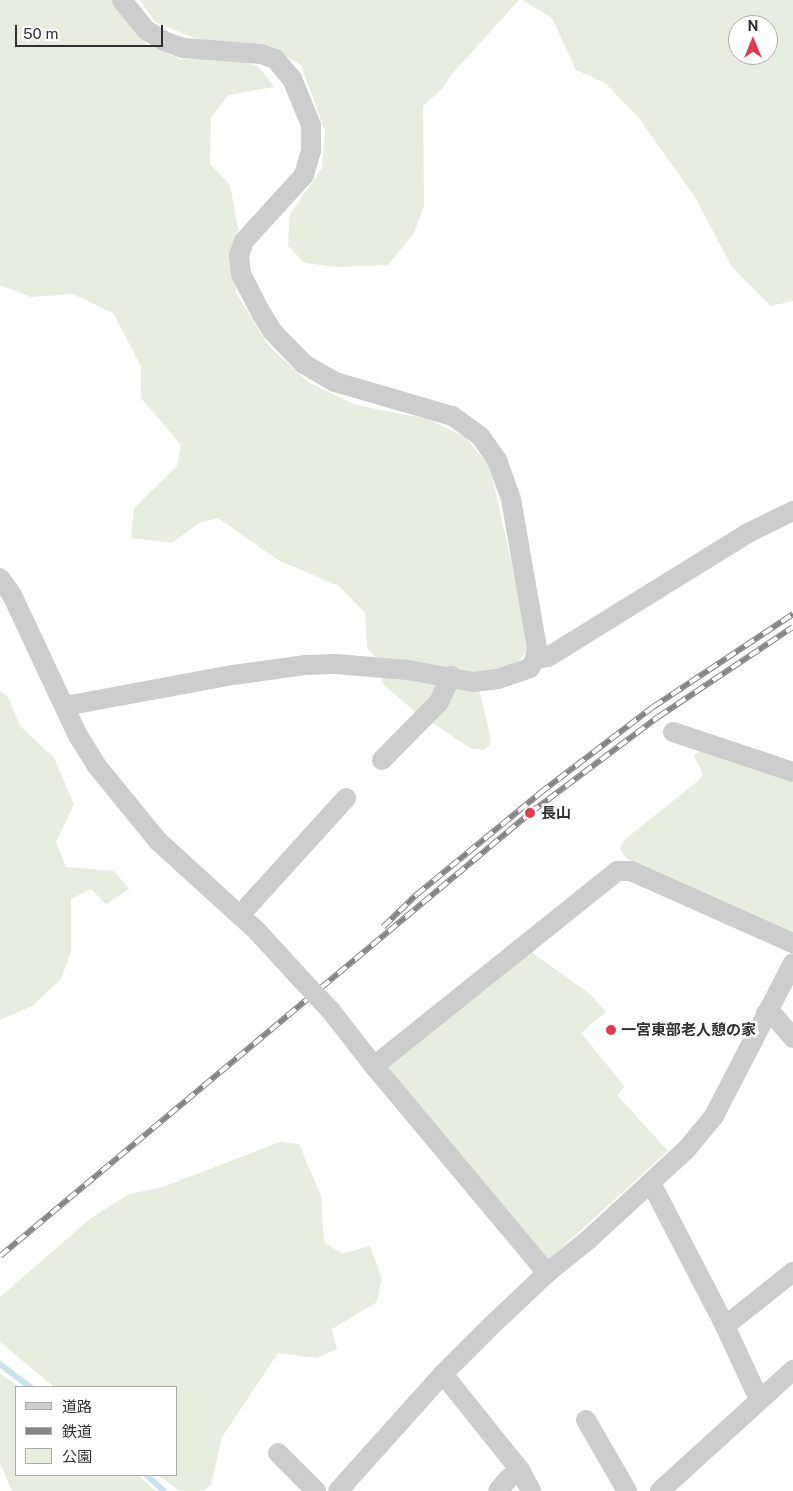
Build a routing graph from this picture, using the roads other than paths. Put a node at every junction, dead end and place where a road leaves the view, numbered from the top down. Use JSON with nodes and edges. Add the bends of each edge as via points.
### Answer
{"nodes":[{"id":1,"x":122,"y":0,"type":"edge"},
{"id":2,"x":793,"y":512,"type":"edge"},
{"id":3,"x":0,"y":578,"type":"edge"},
{"id":4,"x":535,"y":659,"type":"junction"},
{"id":5,"x":451,"y":676,"type":"junction"},
{"id":6,"x":64,"y":706,"type":"junction"},
{"id":7,"x":673,"y":732,"type":"dead end"},
{"id":8,"x":382,"y":760,"type":"dead end"},
{"id":9,"x":793,"y":772,"type":"edge"},
{"id":10,"x":346,"y":798,"type":"dead end"},
{"id":11,"x":240,"y":915,"type":"junction"},
{"id":12,"x":793,"y":942,"type":"edge"},
{"id":13,"x":793,"y":963,"type":"edge"},
{"id":14,"x":766,"y":1013,"type":"junction"},
{"id":15,"x":793,"y":1038,"type":"edge"},
{"id":16,"x":374,"y":1066,"type":"junction"},
{"id":17,"x":651,"y":1183,"type":"junction"},
{"id":18,"x":793,"y":1272,"type":"edge"},
{"id":19,"x":547,"y":1273,"type":"junction"},
{"id":20,"x":725,"y":1326,"type":"junction"},
{"id":21,"x":793,"y":1370,"type":"edge"},
{"id":22,"x":443,"y":1374,"type":"junction"},
{"id":23,"x":759,"y":1399,"type":"junction"},
{"id":24,"x":586,"y":1420,"type":"dead end"},
{"id":25,"x":278,"y":1453,"type":"dead end"},
{"id":26,"x":520,"y":1470,"type":"junction"},
{"id":27,"x":316,"y":1491,"type":"edge"},
{"id":28,"x":338,"y":1491,"type":"edge"},
{"id":29,"x":498,"y":1491,"type":"edge"},
{"id":30,"x":530,"y":1491,"type":"edge"},
{"id":31,"x":626,"y":1491,"type":"edge"},
{"id":32,"x":660,"y":1491,"type":"edge"}],
"edges":[{"from":1,"to":4,"type":"street","via":[[146,30],[164,41],[183,48],[261,54],[275,59],[292,79],[311,125],[311,150],[304,174],[244,241],[239,255],[241,274],[260,313],[304,364],[335,382],[452,416],[480,436],[497,460],[511,500],[537,648]]},
{"from":2,"to":4,"type":"street","via":[[746,534],[548,657]]},
{"from":3,"to":6,"type":"street","via":[[12,595]]},
{"from":4,"to":5,"type":"street","via":[[530,668],[498,679],[474,682]]},
{"from":5,"to":6,"type":"street","via":[[363,666],[306,665]]},
{"from":5,"to":8,"type":"street","via":[[439,702]]},
{"from":6,"to":11,"type":"street","via":[[96,765],[124,802],[158,842]]},
{"from":7,"to":9,"type":"street"},
{"from":10,"to":11,"type":"street"},
{"from":11,"to":16,"type":"street","bridge":true,"via":[[330,1011]]},
{"from":12,"to":16,"type":"street","via":[[631,871],[617,871]]},
{"from":13,"to":14,"type":"street"},
{"from":14,"to":15,"type":"street","via":[[775,1017]]},
{"from":14,"to":17,"type":"street","via":[[714,1116],[686,1150]]},
{"from":16,"to":19,"type":"street"},
{"from":17,"to":19,"type":"street"},
{"from":17,"to":20,"type":"street"},
{"from":18,"to":20,"type":"street"},
{"from":19,"to":22,"type":"street"},
{"from":20,"to":23,"type":"street"},
{"from":21,"to":23,"type":"street"},
{"from":22,"to":26,"type":"street"},
{"from":22,"to":28,"type":"street"},
{"from":23,"to":32,"type":"street"},
{"from":24,"to":31,"type":"street"},
{"from":25,"to":27,"type":"street"},
{"from":26,"to":29,"type":"street"},
{"from":26,"to":30,"type":"street"}]}
